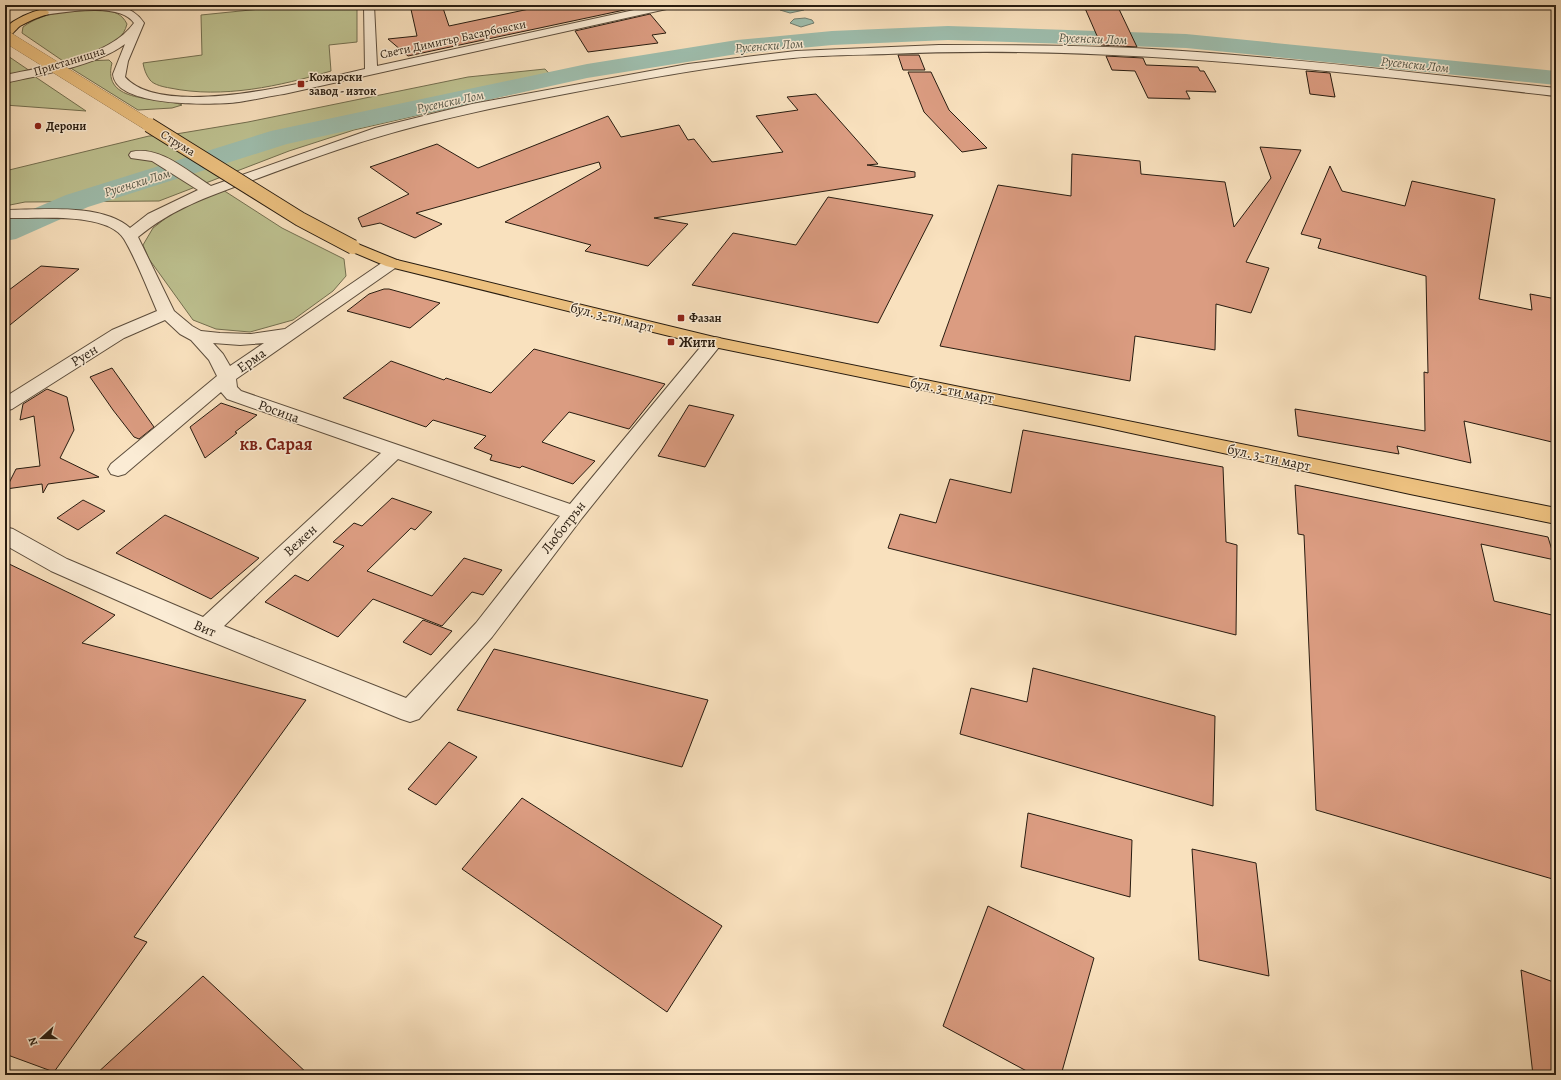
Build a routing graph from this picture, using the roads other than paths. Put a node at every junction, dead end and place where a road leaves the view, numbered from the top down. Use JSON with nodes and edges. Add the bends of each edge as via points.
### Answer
{"nodes":[{"id":1,"x":369,"y":5,"type":"edge"},
{"id":2,"x":671,"y":5,"type":"edge"},
{"id":3,"x":44,"y":12,"type":"junction"},
{"id":4,"x":11,"y":16,"type":"dead end"},
{"id":5,"x":137,"y":30,"type":"junction"},
{"id":6,"x":5,"y":36,"type":"edge"},
{"id":7,"x":124,"y":58,"type":"junction"},
{"id":8,"x":82,"y":59,"type":"junction"},
{"id":9,"x":371,"y":70,"type":"junction"},
{"id":10,"x":5,"y":79,"type":"edge"},
{"id":11,"x":1556,"y":92,"type":"edge"},
{"id":12,"x":136,"y":155,"type":"dead end"},
{"id":13,"x":209,"y":191,"type":"junction"},
{"id":14,"x":7,"y":214,"type":"edge"},
{"id":15,"x":130,"y":236,"type":"junction"},
{"id":16,"x":353,"y":247,"type":"joint"},
{"id":17,"x":392,"y":263,"type":"junction"},
{"id":18,"x":167,"y":313,"type":"junction"},
{"id":19,"x":293,"y":331,"type":"junction"},
{"id":20,"x":198,"y":336,"type":"junction"},
{"id":21,"x":714,"y":342,"type":"junction"},
{"id":22,"x":227,"y":376,"type":"junction"},
{"id":23,"x":5,"y":405,"type":"edge"},
{"id":24,"x":394,"y":452,"type":"junction"},
{"id":25,"x":118,"y":469,"type":"dead end"},
{"id":26,"x":574,"y":514,"type":"junction"},
{"id":27,"x":1556,"y":516,"type":"edge"},
{"id":28,"x":5,"y":535,"type":"edge"},
{"id":29,"x":206,"y":629,"type":"junction"},
{"id":30,"x":410,"y":711,"type":"joint"}],
"edges":[{"from":1,"to":9,"type":"street"},
{"from":2,"to":9,"type":"street","name":"Свети Димитър Басарбовски"},
{"from":3,"to":4,"type":"main road"},
{"from":3,"to":5,"type":"street","via":[[91,6],[122,8],[134,13],[138,18]]},
{"from":3,"to":6,"type":"main road","via":[[18,22]]},
{"from":5,"to":7,"type":"street"},
{"from":5,"to":8,"type":"street","name":"Пристанищна","via":[[109,49]]},
{"from":6,"to":16,"type":"main road","name":"Струма","bridge":true,"via":[[300,219]]},
{"from":7,"to":8,"type":"street","via":[[111,56]]},
{"from":7,"to":9,"type":"street","name":"Свети Димитър Басарбовски","via":[[119,69],[119,77],[123,83],[141,93],[190,100],[240,98]]},
{"from":8,"to":10,"type":"street","name":"Пристанищна","via":[[48,70]]},
{"from":11,"to":13,"type":"street","via":[[1195,55],[1025,48],[939,48],[796,54],[688,67],[438,116],[380,131]]},
{"from":12,"to":13,"type":"street","via":[[156,157]]},
{"from":13,"to":15,"type":"street","via":[[153,217]]},
{"from":14,"to":15,"type":"street","name":"Росица","via":[[90,215],[118,225]]},
{"from":15,"to":18,"type":"street","name":"Росица"},
{"from":16,"to":17,"type":"main road","name":"бул. 3-ти март"},
{"from":17,"to":19,"type":"street","name":"Ерма"},
{"from":17,"to":21,"type":"main road","name":"бул. 3-ти март"},
{"from":18,"to":20,"type":"street","name":"Росица","via":[[186,330]]},
{"from":18,"to":23,"type":"street","name":"Руен","via":[[118,334]]},
{"from":19,"to":20,"type":"street","via":[[266,339],[237,341]]},
{"from":19,"to":22,"type":"street","name":"Ерма"},
{"from":20,"to":22,"type":"street","name":"Росица","via":[[217,358]]},
{"from":21,"to":26,"type":"street","name":"Люботрън"},
{"from":21,"to":27,"type":"main road","name":"бул. 3-ти март"},
{"from":22,"to":24,"type":"street","name":"Росица","via":[[228,388],[234,395]]},
{"from":22,"to":25,"type":"street","name":"Ерма"},
{"from":24,"to":26,"type":"street","name":"Росица"},
{"from":24,"to":29,"type":"street","name":"Вежен"},
{"from":26,"to":30,"type":"street","name":"Люботрън","via":[[484,630]]},
{"from":28,"to":29,"type":"street","name":"Вит","via":[[59,565]]},
{"from":29,"to":30,"type":"street","name":"Вит"}]}
